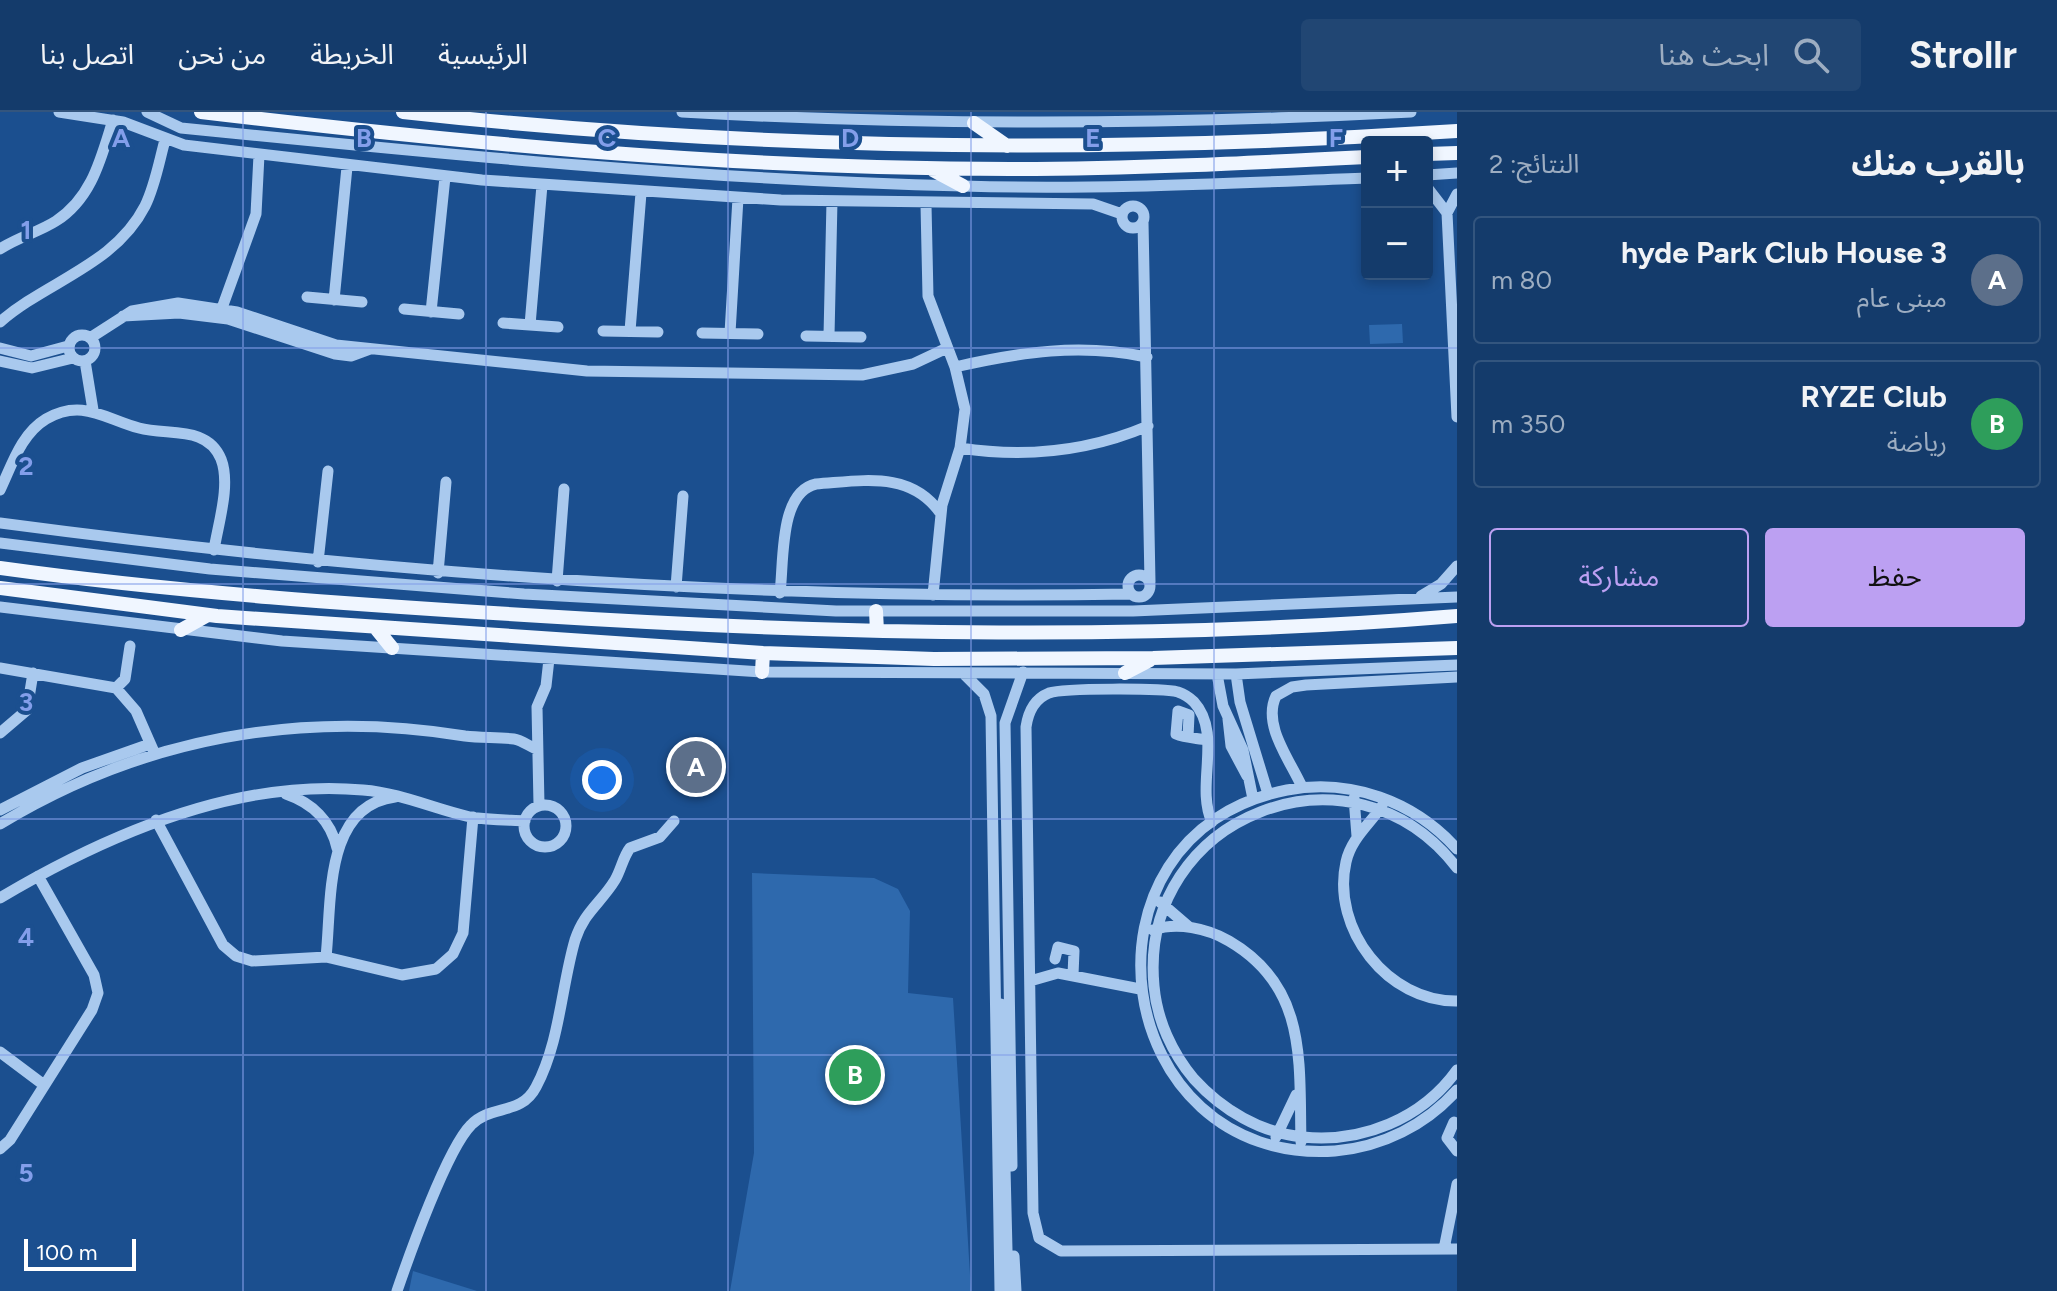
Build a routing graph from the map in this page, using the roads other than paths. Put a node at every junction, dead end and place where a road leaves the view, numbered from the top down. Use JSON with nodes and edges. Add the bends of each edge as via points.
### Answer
{"nodes":[{"id":1,"x":59,"y":112,"type":"edge"},
{"id":2,"x":147,"y":112,"type":"edge"},
{"id":3,"x":201,"y":112,"type":"edge"},
{"id":4,"x":403,"y":112,"type":"edge"},
{"id":5,"x":682,"y":112,"type":"edge"},
{"id":6,"x":1411,"y":112,"type":"edge"},
{"id":7,"x":817,"y":115,"type":"edge"},
{"id":8,"x":833,"y":116,"type":"edge"},
{"id":9,"x":1457,"y":119,"type":"edge"},
{"id":10,"x":113,"y":120,"type":"junction"},
{"id":11,"x":974,"y":123,"type":"junction"},
{"id":12,"x":1457,"y":131,"type":"edge"},
{"id":13,"x":1438,"y":132,"type":"junction"},
{"id":14,"x":165,"y":140,"type":"junction"},
{"id":15,"x":1007,"y":146,"type":"junction"},
{"id":16,"x":1457,"y":153,"type":"edge"},
{"id":17,"x":1433,"y":154,"type":"edge"},
{"id":18,"x":259,"y":155,"type":"junction"},
{"id":19,"x":1361,"y":157,"type":"edge"},
{"id":20,"x":347,"y":167,"type":"junction"},
{"id":21,"x":930,"y":168,"type":"junction"},
{"id":22,"x":1457,"y":173,"type":"edge"},
{"id":23,"x":1433,"y":175,"type":"edge"},
{"id":24,"x":445,"y":177,"type":"junction"},
{"id":25,"x":1361,"y":178,"type":"edge"},
{"id":26,"x":542,"y":185,"type":"junction"},
{"id":27,"x":963,"y":186,"type":"junction"},
{"id":28,"x":641,"y":193,"type":"junction"},
{"id":29,"x":1457,"y":194,"type":"edge"},
{"id":30,"x":1433,"y":195,"type":"edge"},
{"id":31,"x":738,"y":198,"type":"junction"},
{"id":32,"x":832,"y":201,"type":"junction"},
{"id":33,"x":926,"y":205,"type":"junction"},
{"id":34,"x":1447,"y":213,"type":"junction"},
{"id":35,"x":0,"y":249,"type":"edge"},
{"id":36,"x":307,"y":297,"type":"dead end"},
{"id":37,"x":334,"y":300,"type":"junction"},
{"id":38,"x":362,"y":302,"type":"dead end"},
{"id":39,"x":222,"y":308,"type":"junction"},
{"id":40,"x":404,"y":309,"type":"dead end"},
{"id":41,"x":431,"y":312,"type":"junction"},
{"id":42,"x":459,"y":314,"type":"dead end"},
{"id":43,"x":121,"y":316,"type":"junction"},
{"id":44,"x":0,"y":322,"type":"edge"},
{"id":45,"x":503,"y":323,"type":"dead end"},
{"id":46,"x":530,"y":325,"type":"junction"},
{"id":47,"x":558,"y":327,"type":"dead end"},
{"id":48,"x":603,"y":331,"type":"dead end"},
{"id":49,"x":630,"y":331,"type":"junction"},
{"id":50,"x":282,"y":332,"type":"junction"},
{"id":51,"x":658,"y":332,"type":"dead end"},
{"id":52,"x":702,"y":333,"type":"dead end"},
{"id":53,"x":730,"y":333,"type":"junction"},
{"id":54,"x":758,"y":334,"type":"dead end"},
{"id":55,"x":806,"y":336,"type":"dead end"},
{"id":56,"x":829,"y":336,"type":"junction"},
{"id":57,"x":861,"y":337,"type":"dead end"},
{"id":58,"x":90,"y":338,"type":"junction"},
{"id":59,"x":68,"y":346,"type":"junction"},
{"id":60,"x":0,"y":348,"type":"edge"},
{"id":61,"x":947,"y":348,"type":"junction"},
{"id":62,"x":1147,"y":357,"type":"junction"},
{"id":63,"x":79,"y":360,"type":"junction"},
{"id":64,"x":0,"y":361,"type":"edge"},
{"id":65,"x":955,"y":367,"type":"junction"},
{"id":66,"x":93,"y":410,"type":"junction"},
{"id":67,"x":1457,"y":417,"type":"edge"},
{"id":68,"x":1148,"y":426,"type":"junction"},
{"id":69,"x":960,"y":448,"type":"junction"},
{"id":70,"x":328,"y":471,"type":"dead end"},
{"id":71,"x":446,"y":482,"type":"dead end"},
{"id":72,"x":564,"y":489,"type":"dead end"},
{"id":73,"x":0,"y":490,"type":"edge"},
{"id":74,"x":683,"y":496,"type":"dead end"},
{"id":75,"x":941,"y":514,"type":"junction"},
{"id":76,"x":0,"y":523,"type":"edge"},
{"id":77,"x":0,"y":543,"type":"edge"},
{"id":78,"x":214,"y":550,"type":"junction"},
{"id":79,"x":318,"y":562,"type":"junction"},
{"id":80,"x":1457,"y":566,"type":"edge"},
{"id":81,"x":0,"y":568,"type":"edge"},
{"id":82,"x":438,"y":573,"type":"junction"},
{"id":83,"x":557,"y":581,"type":"junction"},
{"id":84,"x":1150,"y":582,"type":"junction"},
{"id":85,"x":676,"y":587,"type":"junction"},
{"id":86,"x":0,"y":588,"type":"edge"},
{"id":87,"x":780,"y":593,"type":"junction"},
{"id":88,"x":1131,"y":594,"type":"junction"},
{"id":89,"x":933,"y":595,"type":"junction"},
{"id":90,"x":1457,"y":597,"type":"edge"},
{"id":91,"x":1416,"y":598,"type":"junction"},
{"id":92,"x":0,"y":607,"type":"edge"},
{"id":93,"x":431,"y":610,"type":"junction"},
{"id":94,"x":876,"y":611,"type":"junction"},
{"id":95,"x":461,"y":612,"type":"junction"},
{"id":96,"x":208,"y":615,"type":"junction"},
{"id":97,"x":1457,"y":616,"type":"edge"},
{"id":98,"x":375,"y":627,"type":"junction"},
{"id":99,"x":181,"y":630,"type":"junction"},
{"id":100,"x":429,"y":631,"type":"junction"},
{"id":101,"x":877,"y":631,"type":"junction"},
{"id":102,"x":454,"y":633,"type":"junction"},
{"id":103,"x":130,"y":646,"type":"dead end"},
{"id":104,"x":392,"y":648,"type":"junction"},
{"id":105,"x":1457,"y":648,"type":"edge"},
{"id":106,"x":763,"y":653,"type":"junction"},
{"id":107,"x":1153,"y":658,"type":"junction"},
{"id":108,"x":549,"y":659,"type":"junction"},
{"id":109,"x":1457,"y":665,"type":"edge"},
{"id":110,"x":934,"y":666,"type":"junction"},
{"id":111,"x":0,"y":668,"type":"edge"},
{"id":112,"x":762,"y":672,"type":"junction"},
{"id":113,"x":1023,"y":672,"type":"junction"},
{"id":114,"x":33,"y":673,"type":"junction"},
{"id":115,"x":969,"y":673,"type":"junction"},
{"id":116,"x":1125,"y":673,"type":"junction"},
{"id":117,"x":1217,"y":674,"type":"junction"},
{"id":118,"x":1236,"y":674,"type":"junction"},
{"id":119,"x":1457,"y":677,"type":"edge"},
{"id":120,"x":116,"y":688,"type":"junction"},
{"id":121,"x":1240,"y":702,"type":"junction"},
{"id":122,"x":1223,"y":706,"type":"junction"},
{"id":123,"x":0,"y":733,"type":"edge"},
{"id":124,"x":1188,"y":737,"type":"dead end"},
{"id":125,"x":1207,"y":740,"type":"junction"},
{"id":126,"x":152,"y":748,"type":"junction"},
{"id":127,"x":536,"y":749,"type":"junction"},
{"id":128,"x":1302,"y":787,"type":"junction"},
{"id":129,"x":1352,"y":789,"type":"junction"},
{"id":130,"x":285,"y":793,"type":"junction"},
{"id":131,"x":1268,"y":794,"type":"junction"},
{"id":132,"x":401,"y":796,"type":"junction"},
{"id":133,"x":1253,"y":799,"type":"junction"},
{"id":134,"x":1387,"y":799,"type":"junction"},
{"id":135,"x":1355,"y":802,"type":"junction"},
{"id":136,"x":539,"y":805,"type":"junction"},
{"id":137,"x":0,"y":810,"type":"edge"},
{"id":138,"x":1380,"y":810,"type":"junction"},
{"id":139,"x":473,"y":817,"type":"junction"},
{"id":140,"x":156,"y":820,"type":"junction"},
{"id":141,"x":525,"y":821,"type":"junction"},
{"id":142,"x":674,"y":821,"type":"dead end"},
{"id":143,"x":1212,"y":822,"type":"junction"},
{"id":144,"x":0,"y":824,"type":"edge"},
{"id":145,"x":1357,"y":837,"type":"junction"},
{"id":146,"x":1457,"y":849,"type":"edge"},
{"id":147,"x":338,"y":853,"type":"junction"},
{"id":148,"x":1457,"y":868,"type":"edge"},
{"id":149,"x":38,"y":876,"type":"junction"},
{"id":150,"x":1154,"y":895,"type":"junction"},
{"id":151,"x":0,"y":898,"type":"edge"},
{"id":152,"x":1164,"y":906,"type":"junction"},
{"id":153,"x":1189,"y":927,"type":"junction"},
{"id":154,"x":1156,"y":929,"type":"junction"},
{"id":155,"x":1143,"y":930,"type":"junction"},
{"id":156,"x":1029,"y":948,"type":"junction"},
{"id":157,"x":326,"y":957,"type":"junction"},
{"id":158,"x":1055,"y":959,"type":"dead end"},
{"id":159,"x":1058,"y":973,"type":"junction"},
{"id":160,"x":1073,"y":975,"type":"junction"},
{"id":161,"x":1030,"y":981,"type":"junction"},
{"id":162,"x":1140,"y":989,"type":"junction"},
{"id":163,"x":1456,"y":1002,"type":"edge"},
{"id":164,"x":0,"y":1052,"type":"edge"},
{"id":165,"x":1457,"y":1070,"type":"edge"},
{"id":166,"x":44,"y":1085,"type":"junction"},
{"id":167,"x":1298,"y":1091,"type":"junction"},
{"id":168,"x":1455,"y":1098,"type":"edge"},
{"id":169,"x":1440,"y":1107,"type":"junction"},
{"id":170,"x":1456,"y":1124,"type":"edge"},
{"id":171,"x":1278,"y":1132,"type":"junction"},
{"id":172,"x":1301,"y":1137,"type":"junction"},
{"id":173,"x":1274,"y":1145,"type":"junction"},
{"id":174,"x":0,"y":1149,"type":"edge"},
{"id":175,"x":1301,"y":1150,"type":"junction"},
{"id":176,"x":1457,"y":1151,"type":"edge"},
{"id":177,"x":1457,"y":1184,"type":"edge"},
{"id":178,"x":1444,"y":1249,"type":"junction"},
{"id":179,"x":1457,"y":1249,"type":"edge"},
{"id":180,"x":397,"y":1291,"type":"edge"},
{"id":181,"x":1000,"y":1291,"type":"edge"},
{"id":182,"x":1008,"y":1291,"type":"edge"},
{"id":183,"x":1016,"y":1291,"type":"edge"}],
"edges":[{"from":1,"to":10,"type":"street"},
{"from":2,"to":27,"type":"street","via":[[181,128],[425,153],[654,172]]},
{"from":3,"to":21,"type":"main road","via":[[528,148]]},
{"from":4,"to":15,"type":"main road","via":[[724,138]]},
{"from":5,"to":7,"type":"street"},
{"from":6,"to":11,"type":"street"},
{"from":7,"to":8,"type":"street"},
{"from":8,"to":11,"type":"street"},
{"from":9,"to":13,"type":"main road"},
{"from":10,"to":14,"type":"street"},
{"from":10,"to":35,"type":"street","via":[[94,178],[76,204],[56,221]]},
{"from":11,"to":15,"type":"main road"},
{"from":12,"to":13,"type":"main road"},
{"from":13,"to":15,"type":"main road","via":[[1169,145]]},
{"from":14,"to":18,"type":"street"},
{"from":14,"to":44,"type":"street","via":[[149,197],[128,232],[105,254]]},
{"from":16,"to":17,"type":"main road"},
{"from":18,"to":20,"type":"street"},
{"from":18,"to":39,"type":"street","via":[[256,214]]},
{"from":19,"to":21,"type":"main road","via":[[1187,166]]},
{"from":20,"to":24,"type":"street"},
{"from":20,"to":37,"type":"street"},
{"from":21,"to":27,"type":"main road"},
{"from":22,"to":23,"type":"street"},
{"from":24,"to":26,"type":"street"},
{"from":24,"to":41,"type":"street"},
{"from":25,"to":27,"type":"street"},
{"from":26,"to":28,"type":"street"},
{"from":26,"to":46,"type":"street"},
{"from":28,"to":31,"type":"street"},
{"from":28,"to":49,"type":"street"},
{"from":29,"to":34,"type":"street"},
{"from":30,"to":34,"type":"street"},
{"from":31,"to":32,"type":"street"},
{"from":31,"to":53,"type":"street"},
{"from":32,"to":33,"type":"street"},
{"from":32,"to":56,"type":"street"},
{"from":33,"to":61,"type":"street","via":[[925,279]]},
{"from":33,"to":62,"type":"street","via":[[1093,204],[1122,214],[1130,206],[1139,207],[1144,215]]},
{"from":34,"to":67,"type":"street"},
{"from":36,"to":37,"type":"street"},
{"from":37,"to":38,"type":"street"},
{"from":39,"to":43,"type":"street","via":[[168,303]]},
{"from":39,"to":50,"type":"street"},
{"from":40,"to":41,"type":"street"},
{"from":41,"to":42,"type":"street"},
{"from":43,"to":50,"type":"street","via":[[193,314]]},
{"from":43,"to":58,"type":"street"},
{"from":45,"to":46,"type":"street"},
{"from":46,"to":47,"type":"street"},
{"from":48,"to":49,"type":"street"},
{"from":49,"to":51,"type":"street"},
{"from":50,"to":61,"type":"street","via":[[335,354],[358,355],[370,349],[587,371],[872,374]]},
{"from":52,"to":53,"type":"street"},
{"from":53,"to":54,"type":"street"},
{"from":55,"to":56,"type":"street"},
{"from":56,"to":57,"type":"street"},
{"from":58,"to":59,"type":"street","via":[[75,336]]},
{"from":58,"to":63,"type":"street","via":[[95,349]]},
{"from":59,"to":60,"type":"street","via":[[31,356]]},
{"from":59,"to":63,"type":"street"},
{"from":61,"to":65,"type":"street"},
{"from":62,"to":65,"type":"street","via":[[1055,348]]},
{"from":62,"to":68,"type":"street"},
{"from":63,"to":64,"type":"street","via":[[32,368]]},
{"from":63,"to":66,"type":"street"},
{"from":65,"to":69,"type":"street","via":[[965,409]]},
{"from":66,"to":73,"type":"street","via":[[66,411],[40,423],[26,438]]},
{"from":66,"to":78,"type":"street","via":[[137,428],[190,434],[212,446],[224,477]]},
{"from":68,"to":69,"type":"street","via":[[1061,451],[1011,454]]},
{"from":68,"to":84,"type":"street"},
{"from":69,"to":75,"type":"street"},
{"from":70,"to":79,"type":"street"},
{"from":71,"to":82,"type":"street"},
{"from":72,"to":83,"type":"street"},
{"from":74,"to":85,"type":"street"},
{"from":75,"to":87,"type":"street","via":[[926,496],[896,481],[804,488],[789,508]]},
{"from":75,"to":89,"type":"street"},
{"from":76,"to":78,"type":"street"},
{"from":77,"to":94,"type":"street","via":[[210,569],[493,592]]},
{"from":78,"to":79,"type":"street"},
{"from":79,"to":82,"type":"street"},
{"from":80,"to":91,"type":"street","via":[[1441,584]]},
{"from":81,"to":93,"type":"main road","via":[[213,593]]},
{"from":82,"to":83,"type":"street"},
{"from":83,"to":85,"type":"street"},
{"from":84,"to":88,"type":"street","via":[[1146,596]]},
{"from":84,"to":88,"type":"street","via":[[1133,576],[1128,582]]},
{"from":85,"to":87,"type":"street"},
{"from":86,"to":96,"type":"main road"},
{"from":87,"to":89,"type":"street"},
{"from":88,"to":89,"type":"street"},
{"from":90,"to":91,"type":"street"},
{"from":91,"to":94,"type":"street","via":[[1133,611]]},
{"from":92,"to":99,"type":"street"},
{"from":93,"to":95,"type":"main road"},
{"from":93,"to":100,"type":"main road","via":[[435,623]]},
{"from":94,"to":101,"type":"main road"},
{"from":95,"to":101,"type":"main road"},
{"from":95,"to":102,"type":"main road","via":[[452,623]]},
{"from":96,"to":98,"type":"main road"},
{"from":96,"to":99,"type":"main road"},
{"from":97,"to":101,"type":"main road","via":[[1161,633]]},
{"from":98,"to":100,"type":"main road"},
{"from":98,"to":104,"type":"main road"},
{"from":99,"to":104,"type":"street"},
{"from":100,"to":102,"type":"main road"},
{"from":102,"to":106,"type":"main road"},
{"from":103,"to":120,"type":"street","via":[[126,675]]},
{"from":104,"to":108,"type":"street"},
{"from":105,"to":107,"type":"main road"},
{"from":106,"to":110,"type":"main road"},
{"from":106,"to":112,"type":"main road"},
{"from":107,"to":110,"type":"main road"},
{"from":107,"to":116,"type":"main road"},
{"from":108,"to":112,"type":"street"},
{"from":108,"to":127,"type":"street","via":[[537,707]]},
{"from":109,"to":118,"type":"street"},
{"from":110,"to":112,"type":"street"},
{"from":110,"to":115,"type":"street"},
{"from":111,"to":114,"type":"street"},
{"from":113,"to":115,"type":"street"},
{"from":113,"to":116,"type":"street"},
{"from":113,"to":183,"type":"street","via":[[1005,723]]},
{"from":114,"to":120,"type":"street"},
{"from":114,"to":123,"type":"street","via":[[27,710]]},
{"from":115,"to":181,"type":"street","via":[[991,716]]},
{"from":115,"to":182,"type":"street","via":[[993,701],[996,716]]},
{"from":116,"to":117,"type":"street"},
{"from":117,"to":118,"type":"street"},
{"from":117,"to":122,"type":"street"},
{"from":118,"to":121,"type":"street"},
{"from":119,"to":128,"type":"street","via":[[1306,685],[1276,696],[1273,727]]},
{"from":120,"to":126,"type":"street","via":[[136,711]]},
{"from":121,"to":122,"type":"street"},
{"from":121,"to":131,"type":"street"},
{"from":122,"to":133,"type":"street","via":[[1231,746],[1249,778]]},
{"from":124,"to":125,"type":"street"},
{"from":125,"to":143,"type":"street"},
{"from":125,"to":156,"type":"street","via":[[1195,704],[1177,692],[1058,691],[1035,703],[1026,727]]},
{"from":126,"to":127,"type":"street","via":[[325,726],[514,739]]},
{"from":126,"to":137,"type":"street","via":[[82,768]]},
{"from":126,"to":144,"type":"street"},
{"from":127,"to":136,"type":"street"},
{"from":128,"to":129,"type":"street"},
{"from":128,"to":131,"type":"street"},
{"from":129,"to":134,"type":"street"},
{"from":129,"to":135,"type":"street"},
{"from":130,"to":132,"type":"street","via":[[343,789]]},
{"from":130,"to":140,"type":"street"},
{"from":130,"to":147,"type":"street","via":[[320,815]]},
{"from":131,"to":133,"type":"street"},
{"from":132,"to":139,"type":"street"},
{"from":132,"to":147,"type":"street","via":[[359,813],[345,831]]},
{"from":133,"to":143,"type":"street"},
{"from":134,"to":138,"type":"street"},
{"from":134,"to":146,"type":"street","via":[[1432,825]]},
{"from":135,"to":138,"type":"street"},
{"from":135,"to":145,"type":"street"},
{"from":135,"to":152,"type":"street","via":[[1295,801],[1240,820],[1195,856]]},
{"from":136,"to":141,"type":"street"},
{"from":136,"to":141,"type":"street","via":[[560,810],[566,823],[563,837],[552,846],[538,845],[527,836]]},
{"from":138,"to":145,"type":"street"},
{"from":138,"to":148,"type":"street","via":[[1418,830]]},
{"from":139,"to":141,"type":"street"},
{"from":139,"to":157,"type":"street","via":[[463,933],[445,962],[425,973],[402,975]]},
{"from":140,"to":149,"type":"street"},
{"from":140,"to":157,"type":"street","via":[[229,951],[252,961]]},
{"from":142,"to":180,"type":"street","via":[[660,837],[630,848],[616,879],[590,909],[575,943],[552,1046],[535,1090],[517,1107],[482,1117],[465,1132]]},
{"from":143,"to":150,"type":"street","via":[[1177,856]]},
{"from":145,"to":163,"type":"street","via":[[1346,861],[1343,893],[1358,941],[1403,986],[1428,998]]},
{"from":147,"to":157,"type":"street"},
{"from":149,"to":151,"type":"street"},
{"from":149,"to":166,"type":"street","via":[[94,975],[98,993]]},
{"from":150,"to":152,"type":"street"},
{"from":150,"to":155,"type":"street"},
{"from":152,"to":153,"type":"street"},
{"from":152,"to":154,"type":"street"},
{"from":153,"to":154,"type":"street"},
{"from":153,"to":167,"type":"street","via":[[1222,937],[1251,954],[1274,981],[1296,1030]]},
{"from":154,"to":155,"type":"street"},
{"from":154,"to":171,"type":"street","via":[[1155,995],[1177,1055],[1220,1103]]},
{"from":155,"to":162,"type":"street"},
{"from":156,"to":159,"type":"street","via":[[1037,962]]},
{"from":156,"to":161,"type":"street"},
{"from":158,"to":160,"type":"street","via":[[1058,947],[1074,951]]},
{"from":159,"to":160,"type":"street"},
{"from":159,"to":161,"type":"street"},
{"from":160,"to":162,"type":"street"},
{"from":161,"to":178,"type":"street","via":[[1034,1226],[1049,1246],[1074,1252]]},
{"from":162,"to":173,"type":"street","via":[[1155,1045],[1179,1083],[1230,1127]]},
{"from":164,"to":166,"type":"street"},
{"from":165,"to":172,"type":"street","via":[[1423,1105],[1385,1126],[1343,1137]]},
{"from":166,"to":174,"type":"street"},
{"from":167,"to":171,"type":"street"},
{"from":167,"to":172,"type":"street"},
{"from":168,"to":169,"type":"street"},
{"from":169,"to":170,"type":"street"},
{"from":169,"to":175,"type":"street","via":[[1405,1131],[1366,1146]]},
{"from":170,"to":176,"type":"street","via":[[1447,1138]]},
{"from":171,"to":172,"type":"street"},
{"from":171,"to":173,"type":"street"},
{"from":172,"to":175,"type":"street"},
{"from":173,"to":175,"type":"street"},
{"from":177,"to":178,"type":"street"},
{"from":178,"to":179,"type":"street"}]}
